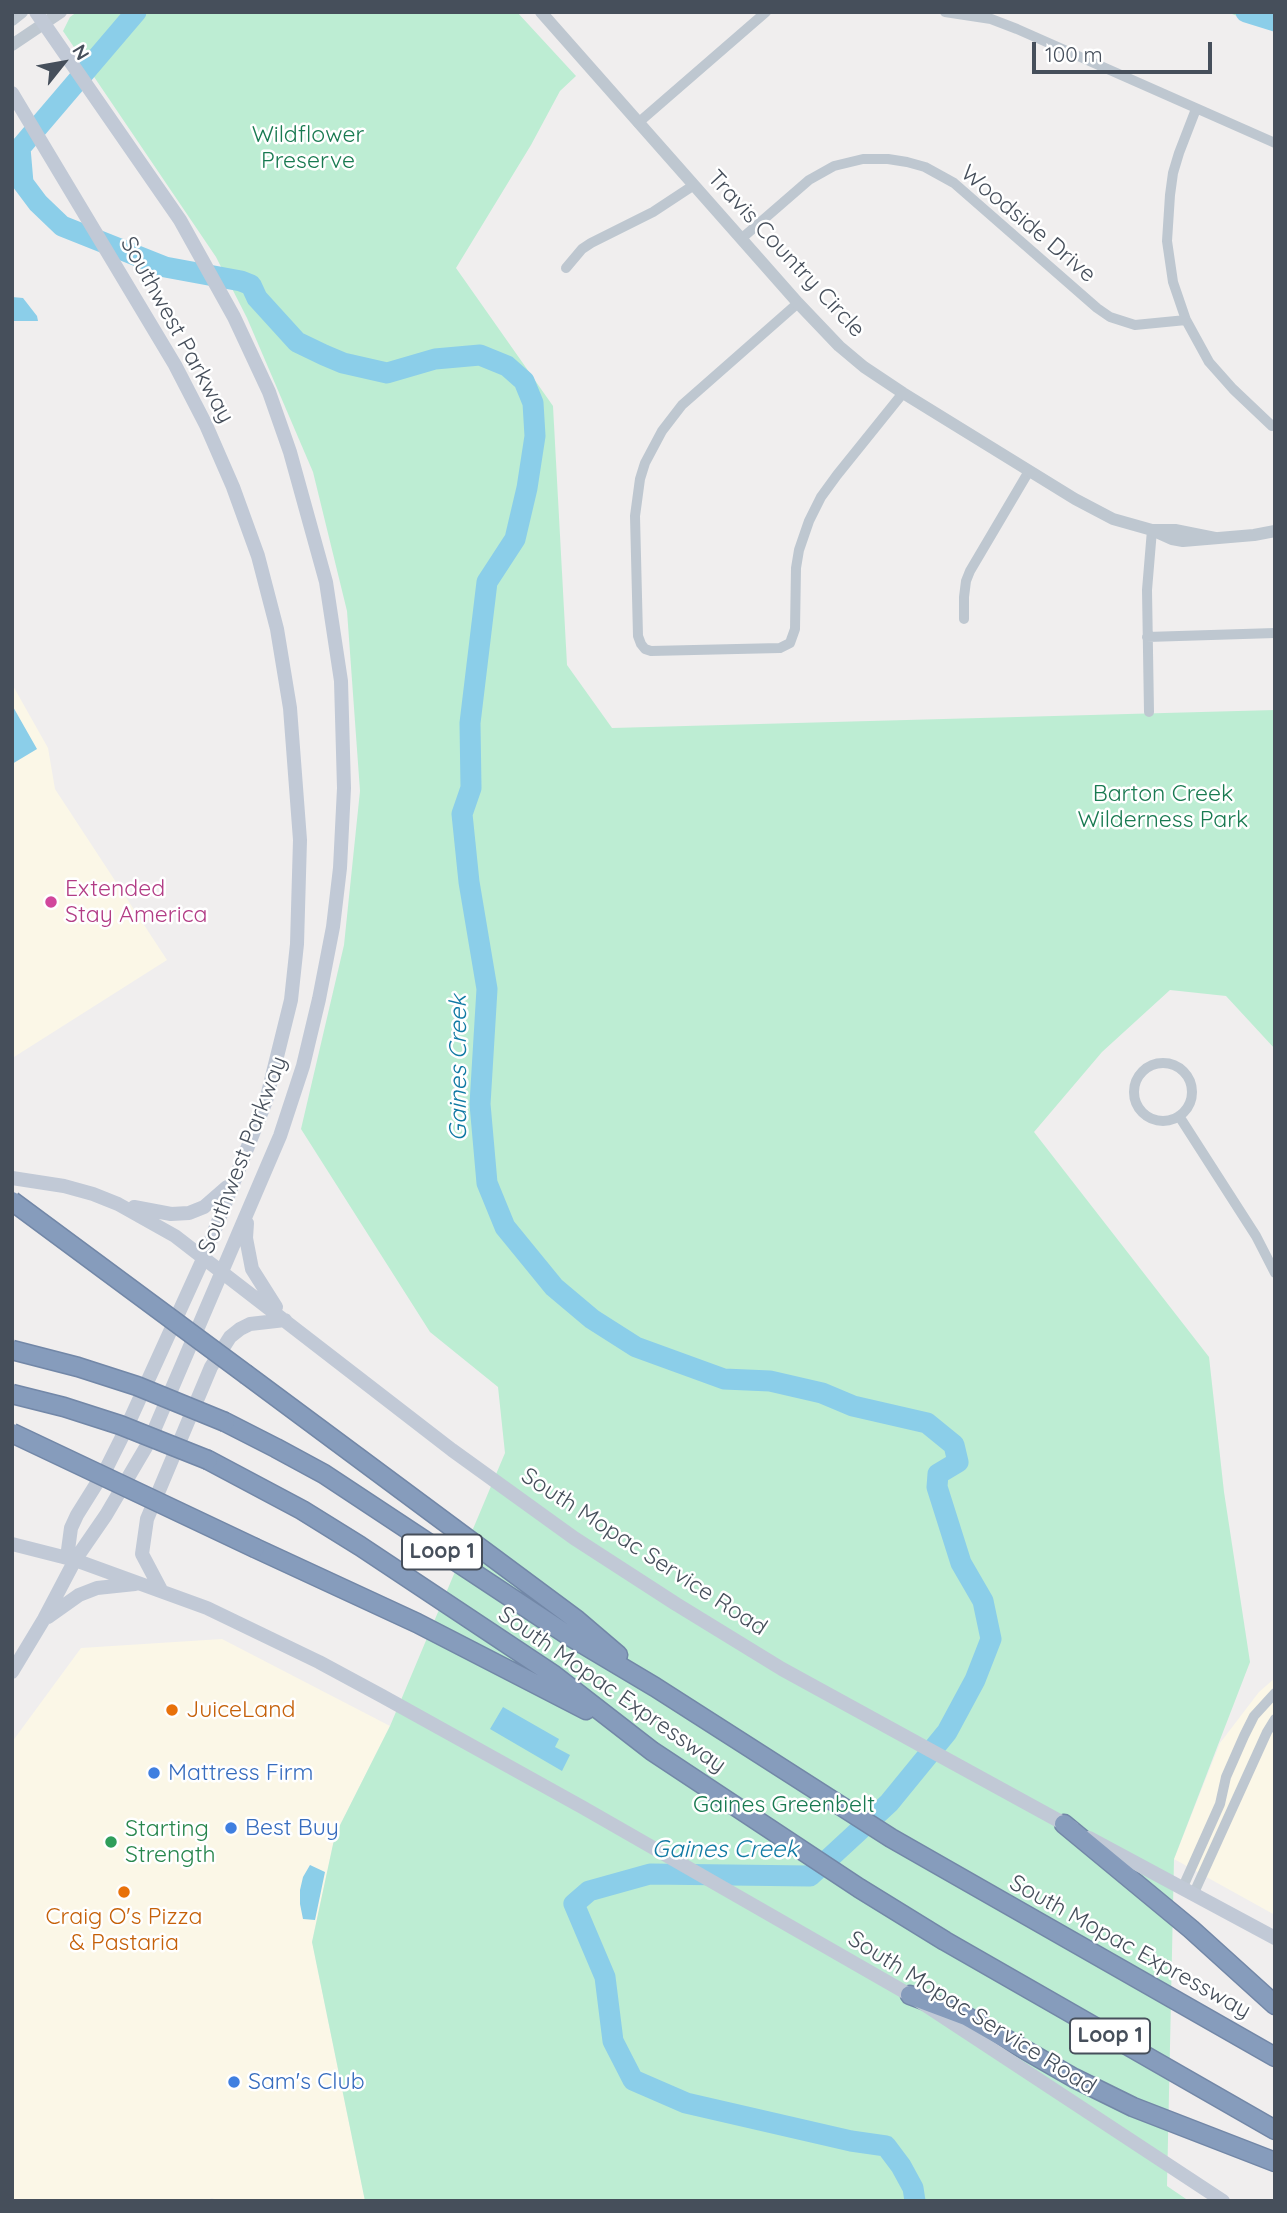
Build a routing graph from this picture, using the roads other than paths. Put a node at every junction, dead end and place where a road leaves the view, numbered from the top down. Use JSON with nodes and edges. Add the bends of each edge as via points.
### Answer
{"nodes":[{"id":1,"x":23,"y":12,"type":"edge"},
{"id":2,"x":61,"y":12,"type":"edge"},
{"id":3,"x":541,"y":12,"type":"edge"},
{"id":4,"x":766,"y":12,"type":"edge"},
{"id":5,"x":945,"y":12,"type":"edge"},
{"id":6,"x":40,"y":18,"type":"edge"},
{"id":7,"x":12,"y":20,"type":"edge"},
{"id":8,"x":12,"y":45,"type":"edge"},
{"id":9,"x":15,"y":99,"type":"edge"},
{"id":10,"x":1196,"y":109,"type":"junction"},
{"id":11,"x":639,"y":123,"type":"junction"},
{"id":12,"x":1275,"y":143,"type":"edge"},
{"id":13,"x":694,"y":185,"type":"junction"},
{"id":14,"x":741,"y":239,"type":"junction"},
{"id":15,"x":566,"y":268,"type":"dead end"},
{"id":16,"x":798,"y":303,"type":"junction"},
{"id":17,"x":1186,"y":320,"type":"junction"},
{"id":18,"x":903,"y":393,"type":"junction"},
{"id":19,"x":1272,"y":426,"type":"dead end"},
{"id":20,"x":1029,"y":471,"type":"junction"},
{"id":21,"x":1152,"y":530,"type":"junction"},
{"id":22,"x":1275,"y":531,"type":"edge"},
{"id":23,"x":964,"y":619,"type":"dead end"},
{"id":24,"x":1275,"y":633,"type":"edge"},
{"id":25,"x":1147,"y":637,"type":"junction"},
{"id":26,"x":1149,"y":712,"type":"dead end"},
{"id":27,"x":1179,"y":1116,"type":"junction"},
{"id":28,"x":12,"y":1178,"type":"edge"},
{"id":29,"x":233,"y":1181,"type":"junction"},
{"id":30,"x":12,"y":1201,"type":"edge"},
{"id":31,"x":118,"y":1204,"type":"junction"},
{"id":32,"x":247,"y":1213,"type":"junction"},
{"id":33,"x":204,"y":1257,"type":"junction"},
{"id":34,"x":223,"y":1271,"type":"junction"},
{"id":35,"x":1275,"y":1273,"type":"edge"},
{"id":36,"x":285,"y":1320,"type":"junction"},
{"id":37,"x":12,"y":1350,"type":"edge"},
{"id":38,"x":12,"y":1394,"type":"edge"},
{"id":39,"x":12,"y":1433,"type":"edge"},
{"id":40,"x":12,"y":1544,"type":"edge"},
{"id":41,"x":72,"y":1555,"type":"junction"},
{"id":42,"x":139,"y":1583,"type":"junction"},
{"id":43,"x":161,"y":1590,"type":"junction"},
{"id":44,"x":44,"y":1619,"type":"junction"},
{"id":45,"x":12,"y":1672,"type":"edge"},
{"id":46,"x":655,"y":1687,"type":"junction"},
{"id":47,"x":1275,"y":1693,"type":"edge"},
{"id":48,"x":1275,"y":1719,"type":"edge"},
{"id":49,"x":618,"y":1725,"type":"junction"},
{"id":50,"x":1220,"y":1804,"type":"junction"},
{"id":51,"x":1233,"y":1810,"type":"junction"},
{"id":52,"x":1065,"y":1824,"type":"junction"},
{"id":53,"x":1188,"y":1892,"type":"junction"},
{"id":54,"x":1275,"y":1938,"type":"edge"},
{"id":55,"x":910,"y":1995,"type":"junction"},
{"id":56,"x":1275,"y":2005,"type":"edge"},
{"id":57,"x":1275,"y":2057,"type":"edge"},
{"id":58,"x":1275,"y":2130,"type":"edge"},
{"id":59,"x":1275,"y":2162,"type":"edge"},
{"id":60,"x":1223,"y":2201,"type":"edge"}],
"edges":[{"from":1,"to":7,"type":"street"},
{"from":2,"to":6,"type":"street"},
{"from":3,"to":11,"type":"street","name":"Travis Country Circle"},
{"from":4,"to":11,"type":"street"},
{"from":5,"to":10,"type":"street","via":[[991,19],[1017,29]]},
{"from":6,"to":8,"type":"street"},
{"from":6,"to":32,"type":"main road","name":"Southwest Parkway","via":[[157,185],[234,317],[290,452],[326,583],[341,681],[344,788],[333,927],[303,1066]]},
{"from":9,"to":29,"type":"main road","name":"Southwest Parkway","via":[[206,425],[258,556],[277,629],[290,708],[300,853],[298,944],[291,1000],[266,1101]]},
{"from":10,"to":12,"type":"street"},
{"from":10,"to":17,"type":"street","via":[[1173,173],[1168,218],[1173,282]]},
{"from":11,"to":13,"type":"street","name":"Travis Country Circle"},
{"from":13,"to":14,"type":"street","name":"Travis Country Circle"},
{"from":13,"to":15,"type":"street","via":[[591,243]]},
{"from":14,"to":16,"type":"street","name":"Travis Country Circle"},
{"from":14,"to":17,"type":"street","name":"Woodside Drive","via":[[810,180],[834,166],[863,159],[906,162],[954,183],[1110,317],[1135,325]]},
{"from":16,"to":18,"type":"street","name":"Travis Country Circle","via":[[839,346]]},
{"from":16,"to":18,"type":"street","via":[[682,405],[645,463],[635,516],[640,645],[651,652],[779,648],[790,643],[795,629],[796,568],[809,521],[837,475]]},
{"from":17,"to":19,"type":"street","via":[[1215,368]]},
{"from":18,"to":20,"type":"street","name":"Travis Country Circle"},
{"from":20,"to":21,"type":"street","name":"Travis Country Circle","via":[[1097,511]]},
{"from":20,"to":23,"type":"street","via":[[965,581]]},
{"from":21,"to":22,"type":"street","name":"Travis Country Circle","via":[[1215,538]]},
{"from":21,"to":25,"type":"street"},
{"from":24,"to":25,"type":"street"},
{"from":25,"to":26,"type":"street"},
{"from":27,"to":27,"type":"street","via":[[1190,1102],[1187,1075],[1171,1064],[1151,1065],[1134,1088],[1139,1108],[1153,1119]]},
{"from":27,"to":35,"type":"street"},
{"from":28,"to":31,"type":"main road","name":"South Mopac Service Road","via":[[64,1186]]},
{"from":29,"to":31,"type":"main road","via":[[204,1207],[189,1213]]},
{"from":29,"to":33,"type":"main road","name":"Southwest Parkway"},
{"from":30,"to":46,"type":"highway","bridge":true,"via":[[577,1620]]},
{"from":31,"to":33,"type":"main road","name":"South Mopac Service Road"},
{"from":32,"to":34,"type":"main road","name":"Southwest Parkway"},
{"from":32,"to":36,"type":"main road","via":[[251,1269]]},
{"from":33,"to":34,"type":"main road","name":"South Mopac Service Road"},
{"from":33,"to":41,"type":"main road","name":"Southwest Parkway","via":[[124,1433],[71,1528]]},
{"from":34,"to":36,"type":"main road","name":"South Mopac Service Road"},
{"from":34,"to":41,"type":"main road","name":"Southwest Parkway","via":[[149,1442],[106,1515]]},
{"from":36,"to":43,"type":"main road","via":[[240,1329],[211,1367],[147,1519],[142,1554]]},
{"from":36,"to":52,"type":"main road","name":"South Mopac Service Road","via":[[452,1450],[676,1604],[782,1669]]},
{"from":37,"to":46,"type":"highway","name":"South Mopac Expressway","number":"Loop 1","bridge":true,"via":[[137,1387],[276,1448]]},
{"from":38,"to":49,"type":"highway","name":"South Mopac Expressway","number":"Loop 1","bridge":true,"via":[[120,1425],[208,1460],[302,1510],[554,1675]]},
{"from":39,"to":49,"type":"highway","bridge":true,"via":[[417,1623]]},
{"from":40,"to":41,"type":"main road","name":"South Mopac Service Road"},
{"from":41,"to":42,"type":"main road","name":"South Mopac Service Road"},
{"from":41,"to":44,"type":"main road","name":"Southwest Parkway"},
{"from":42,"to":43,"type":"main road","name":"South Mopac Service Road"},
{"from":42,"to":44,"type":"main road","via":[[97,1588]]},
{"from":43,"to":55,"type":"main road","name":"South Mopac Service Road","via":[[318,1662]]},
{"from":44,"to":45,"type":"main road","name":"Southwest Parkway"},
{"from":46,"to":57,"type":"highway","name":"South Mopac Expressway","number":"Loop 1","via":[[879,1831]]},
{"from":47,"to":50,"type":"street","via":[[1249,1726],[1226,1777]]},
{"from":48,"to":51,"type":"street"},
{"from":49,"to":58,"type":"highway","name":"South Mopac Expressway","number":"Loop 1","via":[[838,1875],[945,1941]]},
{"from":50,"to":51,"type":"street"},
{"from":50,"to":53,"type":"street"},
{"from":51,"to":53,"type":"street"},
{"from":52,"to":53,"type":"main road","name":"South Mopac Service Road"},
{"from":52,"to":56,"type":"highway"},
{"from":53,"to":54,"type":"main road","name":"South Mopac Service Road"},
{"from":55,"to":59,"type":"highway","via":[[965,2016],[1133,2107]]},
{"from":55,"to":60,"type":"main road","name":"South Mopac Service Road"}]}
